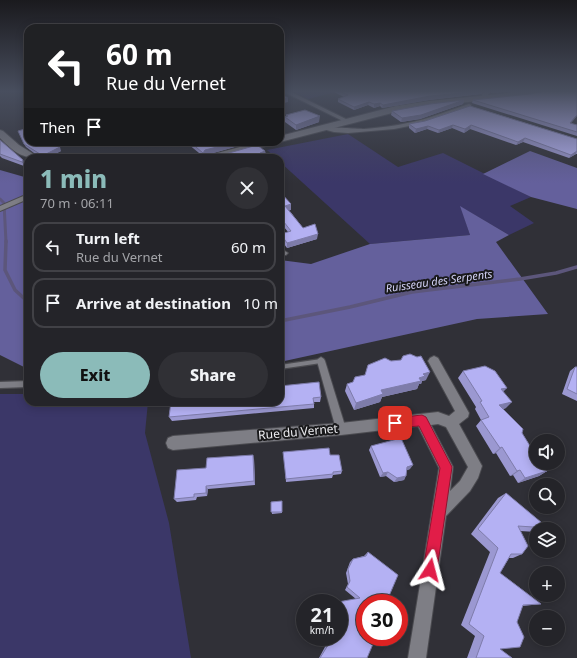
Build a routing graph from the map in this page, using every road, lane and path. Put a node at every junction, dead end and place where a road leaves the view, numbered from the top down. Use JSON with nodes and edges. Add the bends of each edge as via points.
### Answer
{"nodes":[{"id":1,"x":344,"y":122,"type":"edge"},
{"id":2,"x":417,"y":122,"type":"edge"},
{"id":3,"x":322,"y":128,"type":"junction"},
{"id":4,"x":0,"y":133,"type":"edge"},
{"id":5,"x":284,"y":138,"type":"edge"},
{"id":6,"x":256,"y":146,"type":"edge"},
{"id":7,"x":28,"y":154,"type":"edge"},
{"id":8,"x":227,"y":154,"type":"edge"},
{"id":9,"x":24,"y":198,"type":"edge"},
{"id":10,"x":0,"y":209,"type":"edge"},
{"id":11,"x":321,"y":361,"type":"joint"},
{"id":12,"x":434,"y":361,"type":"dead end"},
{"id":13,"x":284,"y":366,"type":"edge"},
{"id":14,"x":24,"y":384,"type":"edge"},
{"id":15,"x":0,"y":385,"type":"edge"},
{"id":16,"x":422,"y":420,"type":"junction"},
{"id":17,"x":451,"y":424,"type":"junction"},
{"id":18,"x":341,"y":429,"type":"junction"},
{"id":19,"x":173,"y":443,"type":"dead end"},
{"id":20,"x":439,"y":512,"type":"junction"},
{"id":21,"x":417,"y":658,"type":"edge"}],
"edges":[{"from":1,"to":3,"type":"main road"},
{"from":2,"to":3,"type":"street","via":[[370,130],[341,131]]},
{"from":3,"to":5,"type":"main road"},
{"from":4,"to":7,"type":"main road","via":[[15,147]]},
{"from":6,"to":8,"type":"main road"},
{"from":9,"to":10,"type":"street"},
{"from":11,"to":13,"type":"lane"},
{"from":11,"to":18,"type":"street"},
{"from":12,"to":17,"type":"street","via":[[463,413]]},
{"from":14,"to":15,"type":"lane"},
{"from":16,"to":17,"type":"street","name":"Rue du Vernet","via":[[438,418]]},
{"from":16,"to":18,"type":"street","name":"Rue du Vernet"},
{"from":16,"to":20,"type":"street","via":[[446,467]]},
{"from":17,"to":20,"type":"street","via":[[475,466],[465,486]]},
{"from":18,"to":19,"type":"street","name":"Rue du Vernet"},
{"from":20,"to":21,"type":"street"}]}
